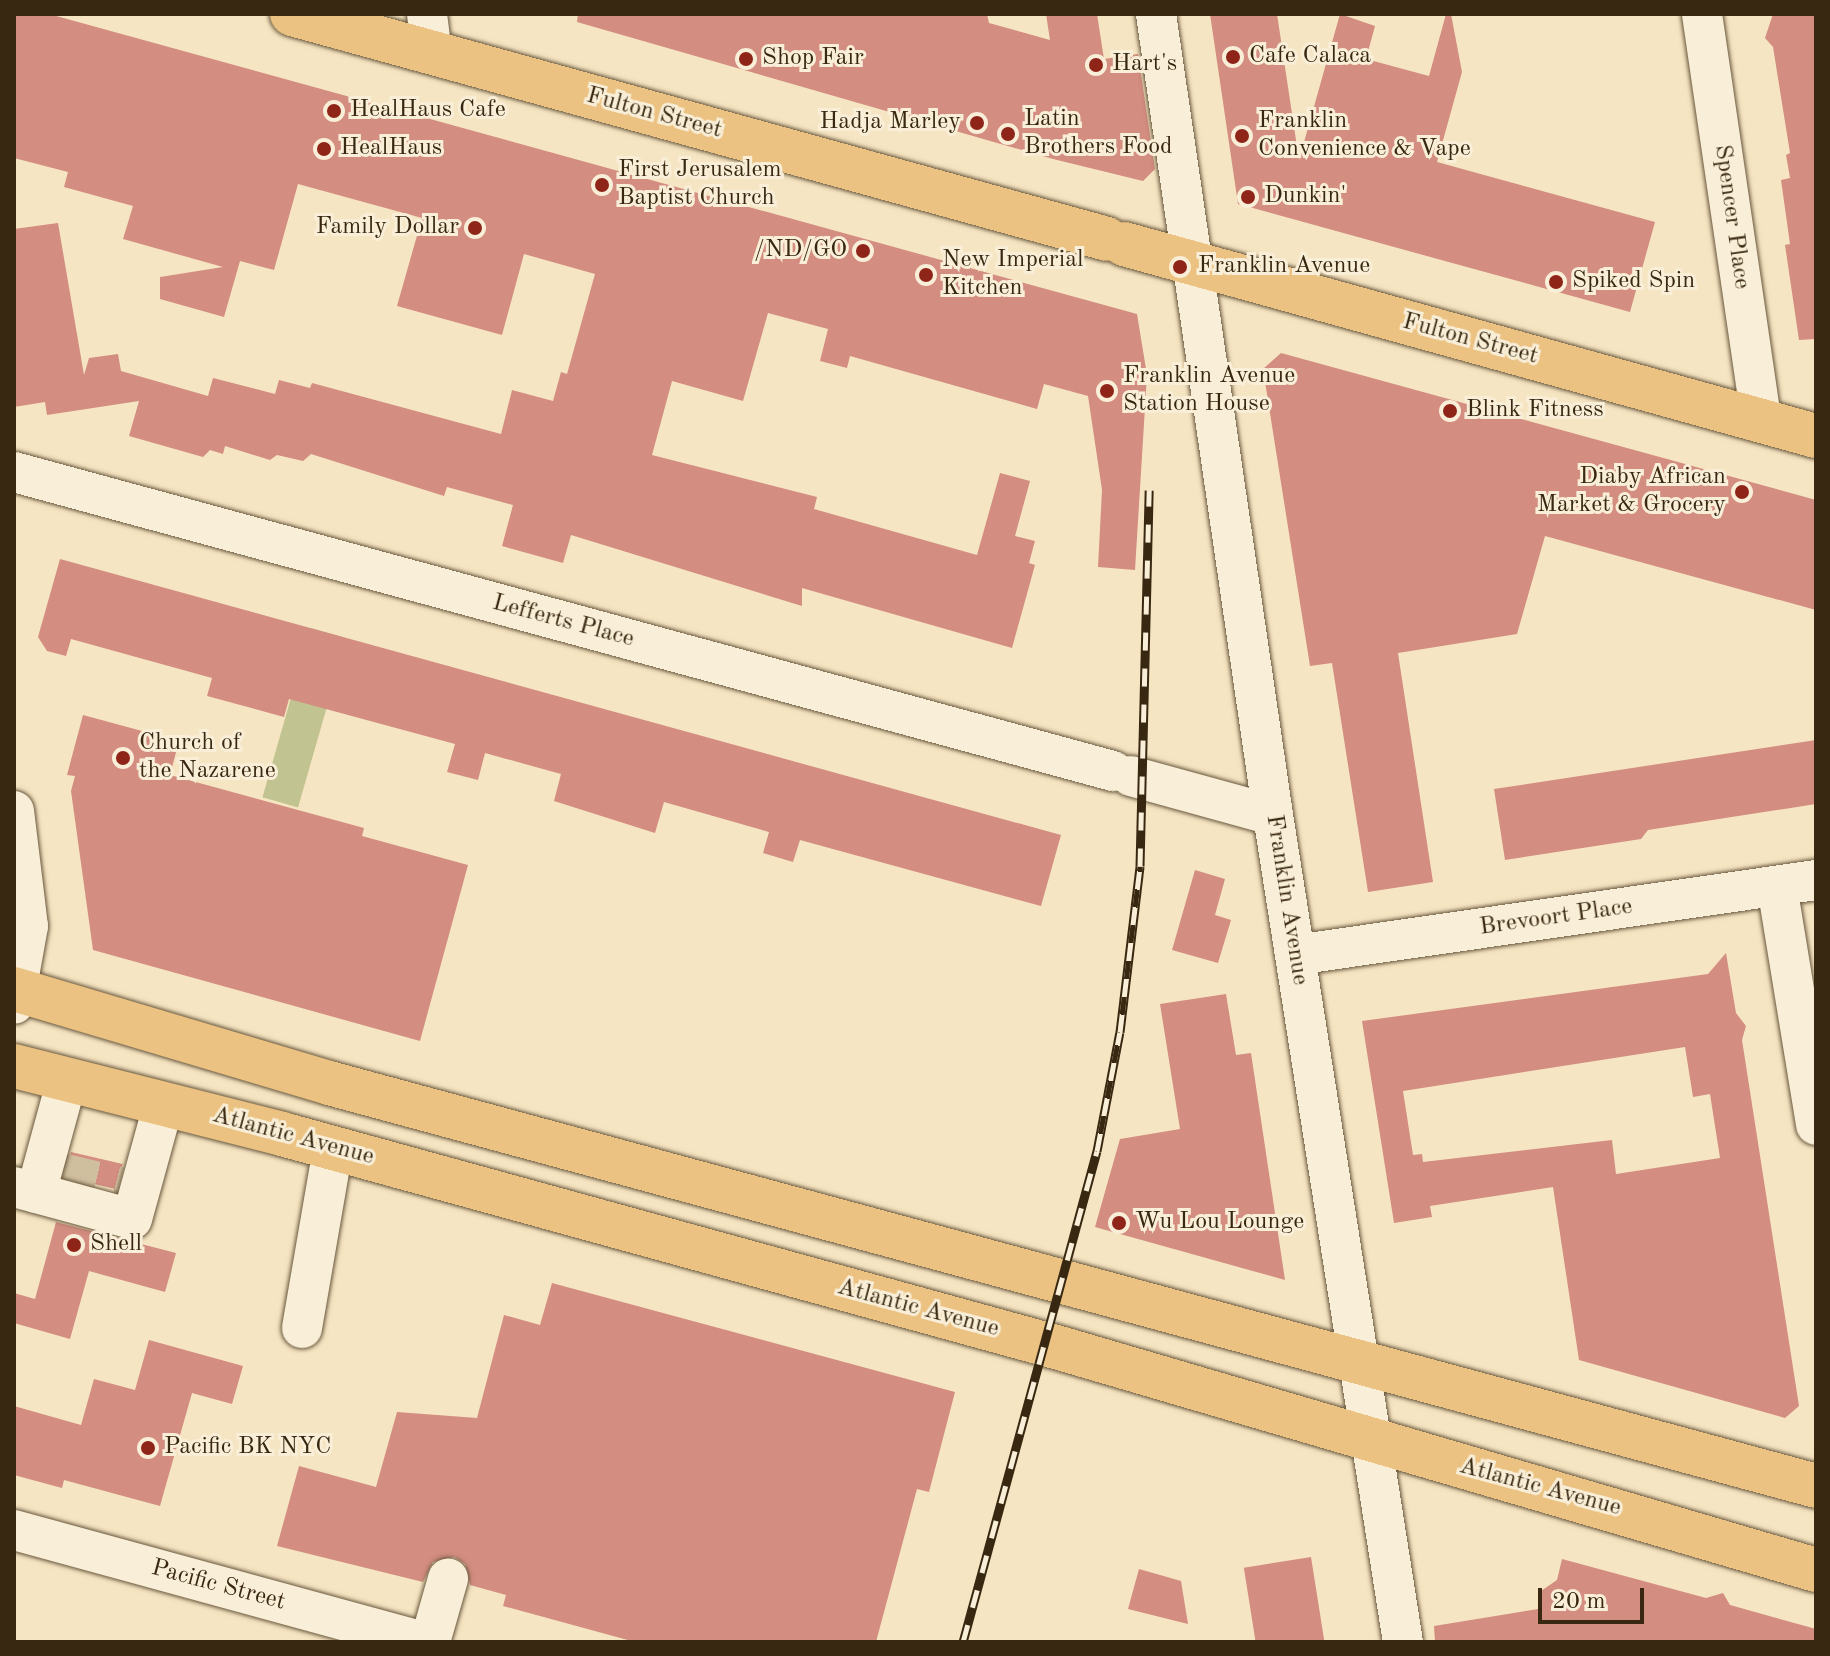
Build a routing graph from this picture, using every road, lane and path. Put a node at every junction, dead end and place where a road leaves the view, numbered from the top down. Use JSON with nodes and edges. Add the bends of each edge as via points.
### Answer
{"nodes":[{"id":1,"x":292,"y":14,"type":"edge"},
{"id":2,"x":1156,"y":14,"type":"edge"},
{"id":3,"x":1702,"y":14,"type":"edge"},
{"id":4,"x":429,"y":33,"type":"edge"},
{"id":5,"x":1194,"y":263,"type":"junction"},
{"id":6,"x":1761,"y":420,"type":"junction"},
{"id":7,"x":1816,"y":436,"type":"edge"},
{"id":8,"x":14,"y":472,"type":"edge"},
{"id":9,"x":14,"y":811,"type":"edge"},
{"id":10,"x":1273,"y":815,"type":"junction"},
{"id":11,"x":1816,"y":880,"type":"edge"},
{"id":12,"x":1777,"y":886,"type":"junction"},
{"id":13,"x":1295,"y":955,"type":"junction"},
{"id":14,"x":15,"y":995,"type":"edge"},
{"id":15,"x":14,"y":1066,"type":"edge"},
{"id":16,"x":67,"y":1080,"type":"junction"},
{"id":17,"x":164,"y":1103,"type":"junction"},
{"id":18,"x":1816,"y":1125,"type":"edge"},
{"id":19,"x":333,"y":1148,"type":"junction"},
{"id":20,"x":39,"y":1166,"type":"edge"},
{"id":21,"x":302,"y":1328,"type":"dead end"},
{"id":22,"x":1360,"y":1363,"type":"junction"},
{"id":23,"x":1373,"y":1441,"type":"junction"},
{"id":24,"x":1816,"y":1486,"type":"edge"},
{"id":25,"x":14,"y":1530,"type":"edge"},
{"id":26,"x":1816,"y":1570,"type":"edge"},
{"id":27,"x":448,"y":1579,"type":"dead end"},
{"id":28,"x":423,"y":1642,"type":"edge"},
{"id":29,"x":430,"y":1642,"type":"edge"},
{"id":30,"x":1403,"y":1642,"type":"edge"}],
"edges":[{"from":1,"to":4,"type":"main road","name":"Fulton Street"},
{"from":2,"to":5,"type":"street","name":"Franklin Avenue"},
{"from":3,"to":6,"type":"street","name":"Spencer Place"},
{"from":4,"to":5,"type":"main road","name":"Fulton Street"},
{"from":5,"to":6,"type":"main road","name":"Fulton Street"},
{"from":5,"to":10,"type":"street","name":"Franklin Avenue"},
{"from":6,"to":7,"type":"main road","name":"Fulton Street"},
{"from":8,"to":10,"type":"street","name":"Lefferts Place"},
{"from":9,"to":14,"type":"street","via":[[28,926]]},
{"from":10,"to":13,"type":"street","name":"Franklin Avenue"},
{"from":11,"to":12,"type":"street","name":"Brevoort Place"},
{"from":12,"to":13,"type":"street","name":"Brevoort Place"},
{"from":12,"to":18,"type":"street"},
{"from":13,"to":22,"type":"street","name":"Franklin Avenue"},
{"from":14,"to":22,"type":"main road"},
{"from":15,"to":16,"type":"main road","name":"Atlantic Avenue"},
{"from":16,"to":17,"type":"main road","name":"Atlantic Avenue"},
{"from":16,"to":20,"type":"street"},
{"from":17,"to":19,"type":"main road","name":"Atlantic Avenue"},
{"from":17,"to":20,"type":"street","via":[[132,1180],[132,1219]]},
{"from":19,"to":21,"type":"street"},
{"from":19,"to":23,"type":"main road","name":"Atlantic Avenue","via":[[1056,1347]]},
{"from":22,"to":23,"type":"street","name":"Franklin Avenue"},
{"from":22,"to":24,"type":"main road"},
{"from":23,"to":26,"type":"main road","name":"Atlantic Avenue"},
{"from":23,"to":30,"type":"street","name":"Franklin Avenue"},
{"from":25,"to":28,"type":"street","name":"Pacific Street"},
{"from":27,"to":29,"type":"street"}]}
